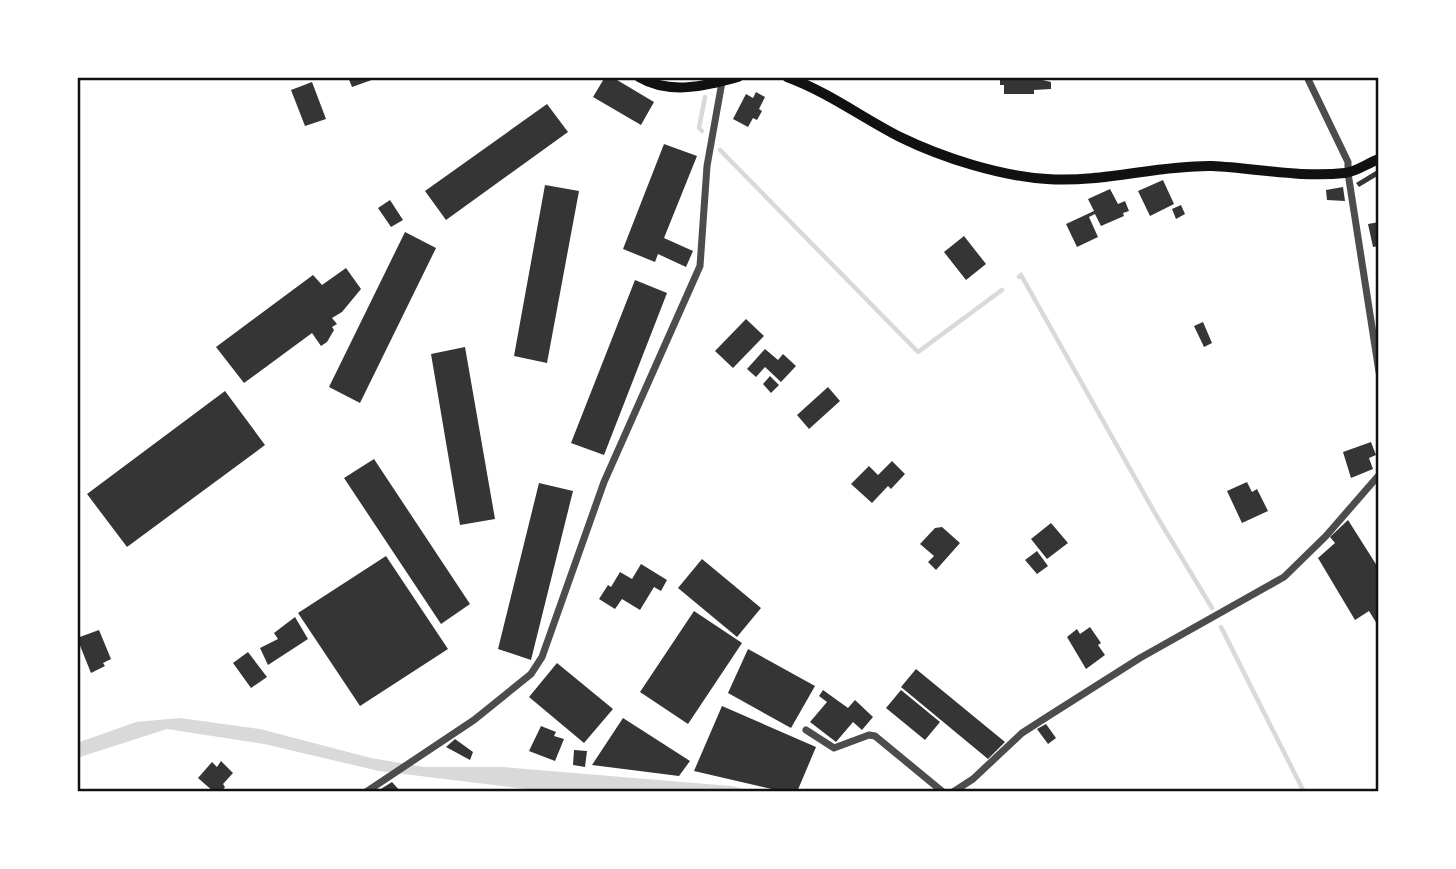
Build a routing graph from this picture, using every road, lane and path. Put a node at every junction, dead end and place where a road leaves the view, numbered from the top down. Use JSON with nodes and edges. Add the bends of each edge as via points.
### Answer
{"nodes":[{"id":1,"x":639,"y":77,"type":"edge"},
{"id":2,"x":738,"y":77,"type":"edge"},
{"id":3,"x":787,"y":77,"type":"edge"},
{"id":4,"x":1307,"y":77,"type":"edge"},
{"id":5,"x":722,"y":82,"type":"junction"},
{"id":6,"x":1379,"y":159,"type":"edge"},
{"id":7,"x":1348,"y":173,"type":"junction"},
{"id":8,"x":1379,"y":372,"type":"edge"},
{"id":9,"x":1379,"y":475,"type":"edge"},
{"id":10,"x":806,"y":730,"type":"dead end"},
{"id":11,"x":366,"y":792,"type":"edge"},
{"id":12,"x":943,"y":792,"type":"edge"},
{"id":13,"x":953,"y":792,"type":"edge"}],
"edges":[{"from":1,"to":5,"type":"main road","via":[[676,88]]},
{"from":2,"to":5,"type":"main road"},
{"from":3,"to":7,"type":"main road","via":[[939,154],[1020,176],[1083,180],[1210,166]]},
{"from":4,"to":7,"type":"street","via":[[1348,162]]},
{"from":5,"to":11,"type":"street","via":[[707,166],[700,266],[604,482],[542,657],[531,674],[493,705]]},
{"from":6,"to":7,"type":"main road"},
{"from":7,"to":8,"type":"street"},
{"from":9,"to":13,"type":"street","via":[[1326,537],[1283,576],[1022,733]]},
{"from":10,"to":12,"type":"street","via":[[834,748],[869,734],[875,736]]}]}
